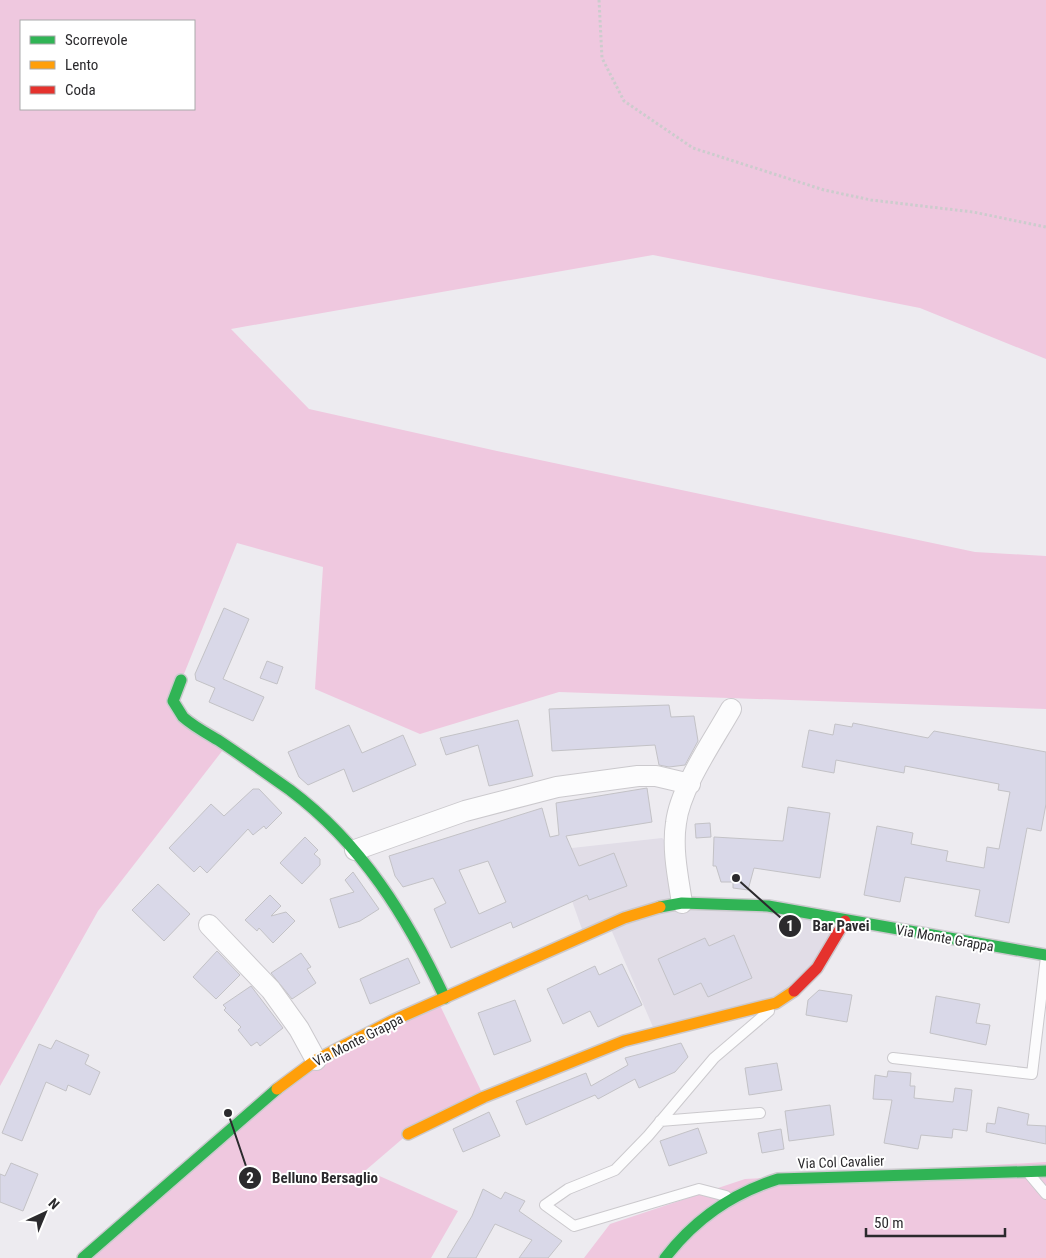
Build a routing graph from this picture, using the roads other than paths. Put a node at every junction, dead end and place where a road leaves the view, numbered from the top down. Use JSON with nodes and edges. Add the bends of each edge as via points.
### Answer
{"nodes":[{"id":1,"x":181,"y":680,"type":"dead end"},
{"id":2,"x":731,"y":709,"type":"dead end"},
{"id":3,"x":690,"y":784,"type":"junction"},
{"id":4,"x":355,"y":850,"type":"junction"},
{"id":5,"x":682,"y":903,"type":"junction"},
{"id":6,"x":844,"y":920,"type":"junction"},
{"id":7,"x":209,"y":926,"type":"dead end"},
{"id":8,"x":1046,"y":956,"type":"edge"},
{"id":9,"x":445,"y":998,"type":"junction"},
{"id":10,"x":776,"y":1003,"type":"junction"},
{"id":11,"x":893,"y":1058,"type":"dead end"},
{"id":12,"x":316,"y":1060,"type":"junction"},
{"id":13,"x":760,"y":1113,"type":"dead end"},
{"id":14,"x":660,"y":1121,"type":"junction"},
{"id":15,"x":408,"y":1134,"type":"dead end"},
{"id":16,"x":1046,"y":1171,"type":"edge"},
{"id":17,"x":1028,"y":1172,"type":"junction"},
{"id":18,"x":1046,"y":1194,"type":"edge"},
{"id":19,"x":731,"y":1198,"type":"junction"},
{"id":20,"x":83,"y":1258,"type":"edge"},
{"id":21,"x":665,"y":1258,"type":"edge"}],
"edges":[{"from":1,"to":4,"type":"street","via":[[173,701],[180,716],[239,754],[314,810]]},
{"from":2,"to":3,"type":"street"},
{"from":3,"to":4,"type":"street","via":[[656,776],[638,776],[557,787],[465,811]]},
{"from":3,"to":5,"type":"street","via":[[678,812],[675,833]]},
{"from":4,"to":9,"type":"street","via":[[394,900],[420,944]]},
{"from":5,"to":6,"type":"street","name":"Via Monte Grappa","via":[[768,906]]},
{"from":5,"to":9,"type":"street","name":"Via Monte Grappa","via":[[624,918]]},
{"from":6,"to":8,"type":"street","name":"Via Monte Grappa"},
{"from":6,"to":10,"type":"street","via":[[830,950],[811,977]]},
{"from":7,"to":12,"type":"street","via":[[271,990]]},
{"from":8,"to":11,"type":"lane","via":[[1032,1074]]},
{"from":9,"to":12,"type":"street","name":"Via Monte Grappa"},
{"from":10,"to":14,"type":"lane","via":[[763,1019],[714,1058]]},
{"from":10,"to":15,"type":"street","via":[[624,1041],[484,1098]]},
{"from":12,"to":20,"type":"street","name":"Via Monte Grappa","via":[[272,1093]]},
{"from":13,"to":14,"type":"lane"},
{"from":14,"to":19,"type":"lane","via":[[615,1170],[568,1189],[544,1205],[574,1226],[699,1190]]},
{"from":16,"to":17,"type":"street","name":"Via Col Cavalier"},
{"from":17,"to":18,"type":"lane"},
{"from":17,"to":19,"type":"street","name":"Via Col Cavalier","via":[[778,1179]]},
{"from":19,"to":21,"type":"street","name":"Via Col Cavalier","via":[[696,1222]]}]}
